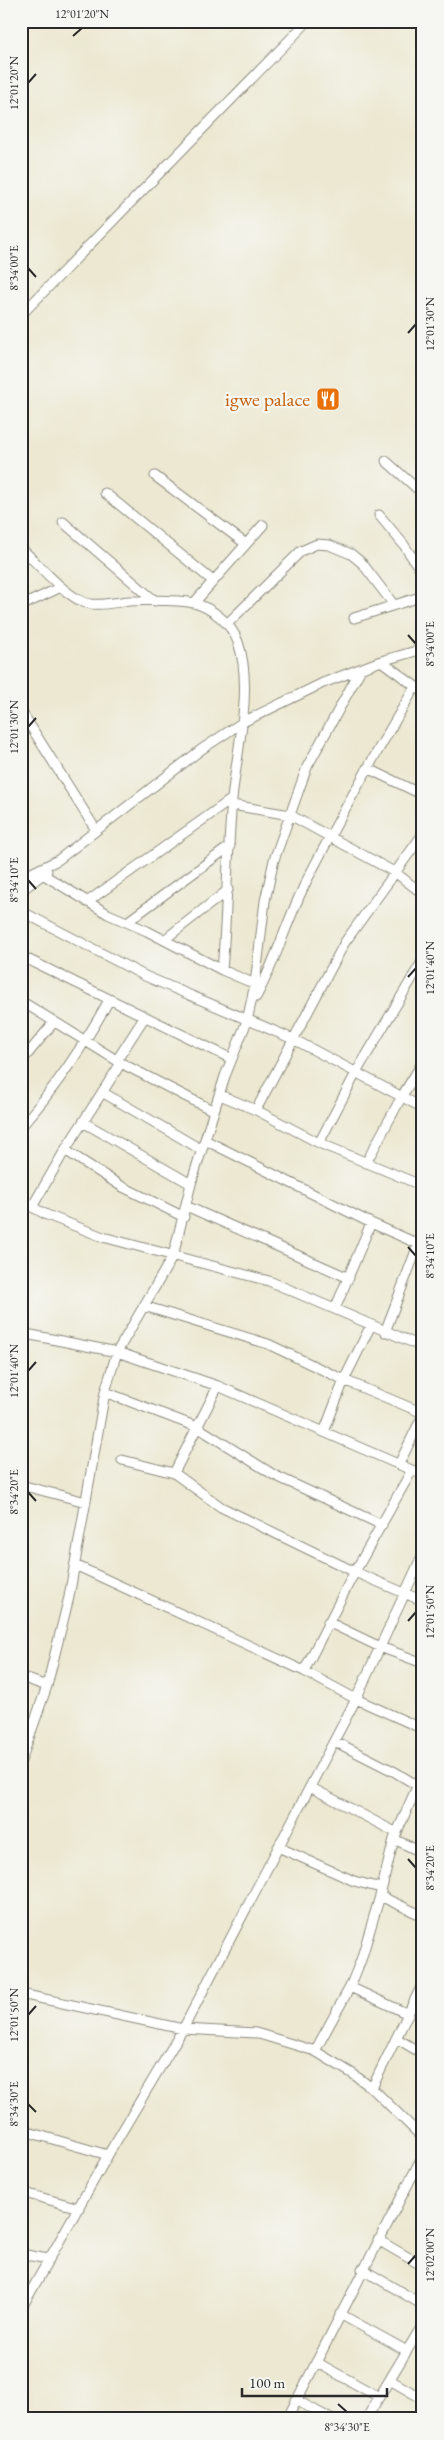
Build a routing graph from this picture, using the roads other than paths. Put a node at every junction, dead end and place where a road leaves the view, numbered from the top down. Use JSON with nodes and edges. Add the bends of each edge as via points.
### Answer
{"nodes":[{"id":1,"x":308,"y":21,"type":"edge"},
{"id":2,"x":21,"y":301,"type":"edge"},
{"id":3,"x":31,"y":304,"type":"junction"},
{"id":4,"x":21,"y":315,"type":"edge"},
{"id":5,"x":386,"y":462,"type":"dead end"},
{"id":6,"x":155,"y":476,"type":"dead end"},
{"id":7,"x":105,"y":493,"type":"dead end"},
{"id":8,"x":423,"y":494,"type":"edge"},
{"id":9,"x":379,"y":515,"type":"dead end"},
{"id":10,"x":63,"y":522,"type":"dead end"},
{"id":11,"x":263,"y":525,"type":"dead end"},
{"id":12,"x":246,"y":544,"type":"junction"},
{"id":13,"x":21,"y":548,"type":"edge"},
{"id":14,"x":423,"y":552,"type":"edge"},
{"id":15,"x":414,"y":560,"type":"junction"},
{"id":16,"x":423,"y":574,"type":"edge"},
{"id":17,"x":213,"y":581,"type":"junction"},
{"id":18,"x":61,"y":587,"type":"junction"},
{"id":19,"x":423,"y":596,"type":"edge"},
{"id":20,"x":155,"y":601,"type":"junction"},
{"id":21,"x":194,"y":603,"type":"junction"},
{"id":22,"x":394,"y":605,"type":"junction"},
{"id":23,"x":21,"y":606,"type":"edge"},
{"id":24,"x":354,"y":618,"type":"dead end"},
{"id":25,"x":227,"y":624,"type":"junction"},
{"id":26,"x":423,"y":649,"type":"edge"},
{"id":27,"x":381,"y":662,"type":"junction"},
{"id":28,"x":361,"y":669,"type":"junction"},
{"id":29,"x":419,"y":689,"type":"edge"},
{"id":30,"x":21,"y":711,"type":"edge"},
{"id":31,"x":243,"y":722,"type":"junction"},
{"id":32,"x":367,"y":768,"type":"junction"},
{"id":33,"x":423,"y":795,"type":"edge"},
{"id":34,"x":232,"y":802,"type":"junction"},
{"id":35,"x":290,"y":815,"type":"junction"},
{"id":36,"x":96,"y":830,"type":"junction"},
{"id":37,"x":423,"y":834,"type":"edge"},
{"id":38,"x":331,"y":838,"type":"junction"},
{"id":39,"x":230,"y":846,"type":"junction"},
{"id":40,"x":58,"y":860,"type":"junction"},
{"id":41,"x":396,"y":873,"type":"junction"},
{"id":42,"x":44,"y":874,"type":"junction"},
{"id":43,"x":21,"y":878,"type":"edge"},
{"id":44,"x":228,"y":890,"type":"junction"},
{"id":45,"x":21,"y":891,"type":"edge"},
{"id":46,"x":423,"y":894,"type":"edge"},
{"id":47,"x":86,"y":902,"type":"junction"},
{"id":48,"x":21,"y":911,"type":"edge"},
{"id":49,"x":126,"y":922,"type":"junction"},
{"id":50,"x":164,"y":940,"type":"junction"},
{"id":51,"x":21,"y":956,"type":"edge"},
{"id":52,"x":423,"y":960,"type":"edge"},
{"id":53,"x":222,"y":970,"type":"junction"},
{"id":54,"x":255,"y":984,"type":"junction"},
{"id":55,"x":109,"y":1000,"type":"junction"},
{"id":56,"x":21,"y":1001,"type":"edge"},
{"id":57,"x":252,"y":1005,"type":"junction"},
{"id":58,"x":144,"y":1018,"type":"junction"},
{"id":59,"x":248,"y":1021,"type":"junction"},
{"id":60,"x":54,"y":1022,"type":"junction"},
{"id":61,"x":293,"y":1038,"type":"junction"},
{"id":62,"x":86,"y":1042,"type":"junction"},
{"id":63,"x":232,"y":1059,"type":"junction"},
{"id":64,"x":119,"y":1061,"type":"junction"},
{"id":65,"x":21,"y":1062,"type":"edge"},
{"id":66,"x":423,"y":1062,"type":"edge"},
{"id":67,"x":357,"y":1071,"type":"junction"},
{"id":68,"x":102,"y":1092,"type":"junction"},
{"id":69,"x":220,"y":1095,"type":"junction"},
{"id":70,"x":402,"y":1096,"type":"junction"},
{"id":71,"x":423,"y":1108,"type":"edge"},
{"id":72,"x":214,"y":1110,"type":"junction"},
{"id":73,"x":256,"y":1110,"type":"junction"},
{"id":74,"x":83,"y":1122,"type":"junction"},
{"id":75,"x":21,"y":1127,"type":"edge"},
{"id":76,"x":205,"y":1140,"type":"junction"},
{"id":77,"x":319,"y":1143,"type":"junction"},
{"id":78,"x":65,"y":1150,"type":"junction"},
{"id":79,"x":202,"y":1150,"type":"junction"},
{"id":80,"x":366,"y":1163,"type":"junction"},
{"id":81,"x":190,"y":1184,"type":"junction"},
{"id":82,"x":423,"y":1186,"type":"edge"},
{"id":83,"x":21,"y":1201,"type":"edge"},
{"id":84,"x":186,"y":1206,"type":"junction"},
{"id":85,"x":32,"y":1207,"type":"junction"},
{"id":86,"x":184,"y":1217,"type":"junction"},
{"id":87,"x":371,"y":1223,"type":"junction"},
{"id":88,"x":423,"y":1232,"type":"edge"},
{"id":89,"x":420,"y":1245,"type":"edge"},
{"id":90,"x":173,"y":1256,"type":"junction"},
{"id":91,"x":349,"y":1278,"type":"junction"},
{"id":92,"x":144,"y":1306,"type":"junction"},
{"id":93,"x":335,"y":1309,"type":"junction"},
{"id":94,"x":371,"y":1326,"type":"junction"},
{"id":95,"x":385,"y":1332,"type":"junction"},
{"id":96,"x":21,"y":1333,"type":"edge"},
{"id":97,"x":423,"y":1346,"type":"edge"},
{"id":98,"x":117,"y":1352,"type":"junction"},
{"id":99,"x":344,"y":1380,"type":"junction"},
{"id":100,"x":218,"y":1386,"type":"junction"},
{"id":101,"x":105,"y":1392,"type":"junction"},
{"id":102,"x":423,"y":1414,"type":"edge"},
{"id":103,"x":197,"y":1427,"type":"junction"},
{"id":104,"x":324,"y":1432,"type":"junction"},
{"id":105,"x":122,"y":1460,"type":"dead end"},
{"id":106,"x":399,"y":1464,"type":"junction"},
{"id":107,"x":412,"y":1470,"type":"junction"},
{"id":108,"x":174,"y":1473,"type":"junction"},
{"id":109,"x":423,"y":1475,"type":"edge"},
{"id":110,"x":21,"y":1485,"type":"edge"},
{"id":111,"x":86,"y":1502,"type":"junction"},
{"id":112,"x":382,"y":1525,"type":"junction"},
{"id":113,"x":423,"y":1554,"type":"edge"},
{"id":114,"x":75,"y":1565,"type":"junction"},
{"id":115,"x":355,"y":1572,"type":"junction"},
{"id":116,"x":405,"y":1593,"type":"junction"},
{"id":117,"x":423,"y":1601,"type":"edge"},
{"id":118,"x":328,"y":1622,"type":"junction"},
{"id":119,"x":380,"y":1647,"type":"junction"},
{"id":120,"x":423,"y":1663,"type":"edge"},
{"id":121,"x":304,"y":1671,"type":"junction"},
{"id":122,"x":21,"y":1678,"type":"edge"},
{"id":123,"x":47,"y":1686,"type":"junction"},
{"id":124,"x":356,"y":1699,"type":"junction"},
{"id":125,"x":423,"y":1729,"type":"edge"},
{"id":126,"x":334,"y":1741,"type":"junction"},
{"id":127,"x":21,"y":1761,"type":"edge"},
{"id":128,"x":423,"y":1774,"type":"edge"},
{"id":129,"x":310,"y":1787,"type":"junction"},
{"id":130,"x":420,"y":1787,"type":"edge"},
{"id":131,"x":395,"y":1836,"type":"junction"},
{"id":132,"x":278,"y":1847,"type":"junction"},
{"id":133,"x":423,"y":1853,"type":"edge"},
{"id":134,"x":381,"y":1892,"type":"junction"},
{"id":135,"x":423,"y":1916,"type":"edge"},
{"id":136,"x":350,"y":1987,"type":"junction"},
{"id":137,"x":422,"y":1987,"type":"edge"},
{"id":138,"x":21,"y":1994,"type":"edge"},
{"id":139,"x":408,"y":2014,"type":"junction"},
{"id":140,"x":183,"y":2029,"type":"junction"},
{"id":141,"x":396,"y":2038,"type":"junction"},
{"id":142,"x":315,"y":2051,"type":"junction"},
{"id":143,"x":423,"y":2054,"type":"edge"},
{"id":144,"x":372,"y":2088,"type":"junction"},
{"id":145,"x":21,"y":2130,"type":"edge"},
{"id":146,"x":423,"y":2138,"type":"edge"},
{"id":147,"x":108,"y":2155,"type":"junction"},
{"id":148,"x":423,"y":2156,"type":"edge"},
{"id":149,"x":21,"y":2192,"type":"edge"},
{"id":150,"x":79,"y":2208,"type":"junction"},
{"id":151,"x":378,"y":2240,"type":"junction"},
{"id":152,"x":21,"y":2254,"type":"edge"},
{"id":153,"x":48,"y":2260,"type":"junction"},
{"id":154,"x":423,"y":2266,"type":"edge"},
{"id":155,"x":362,"y":2269,"type":"junction"},
{"id":156,"x":423,"y":2305,"type":"edge"},
{"id":157,"x":21,"y":2309,"type":"edge"},
{"id":158,"x":340,"y":2314,"type":"junction"},
{"id":159,"x":422,"y":2328,"type":"edge"},
{"id":160,"x":407,"y":2351,"type":"junction"},
{"id":161,"x":316,"y":2362,"type":"junction"},
{"id":162,"x":390,"y":2380,"type":"junction"},
{"id":163,"x":379,"y":2397,"type":"junction"},
{"id":164,"x":423,"y":2399,"type":"edge"},
{"id":165,"x":296,"y":2400,"type":"junction"},
{"id":166,"x":287,"y":2419,"type":"edge"},
{"id":167,"x":331,"y":2419,"type":"edge"},
{"id":168,"x":366,"y":2419,"type":"edge"}],
"edges":[{"from":1,"to":3,"type":"street"},
{"from":2,"to":3,"type":"street"},
{"from":3,"to":4,"type":"street"},
{"from":5,"to":8,"type":"street"},
{"from":6,"to":12,"type":"street"},
{"from":7,"to":17,"type":"street"},
{"from":9,"to":15,"type":"street"},
{"from":10,"to":20,"type":"street"},
{"from":11,"to":12,"type":"street"},
{"from":12,"to":17,"type":"street"},
{"from":13,"to":18,"type":"street"},
{"from":14,"to":15,"type":"street"},
{"from":15,"to":16,"type":"street"},
{"from":17,"to":21,"type":"street"},
{"from":18,"to":20,"type":"street","via":[[81,601],[94,604]]},
{"from":18,"to":23,"type":"street"},
{"from":19,"to":22,"type":"street"},
{"from":20,"to":21,"type":"street"},
{"from":21,"to":25,"type":"street","via":[[212,610]]},
{"from":22,"to":24,"type":"street"},
{"from":22,"to":25,"type":"street","via":[[352,554],[317,544],[301,551]]},
{"from":25,"to":31,"type":"street","via":[[237,640],[243,662]]},
{"from":26,"to":27,"type":"street"},
{"from":27,"to":28,"type":"street"},
{"from":27,"to":29,"type":"street"},
{"from":28,"to":31,"type":"street"},
{"from":28,"to":35,"type":"street","via":[[307,767]]},
{"from":29,"to":32,"type":"street"},
{"from":30,"to":36,"type":"street"},
{"from":31,"to":34,"type":"street"},
{"from":31,"to":36,"type":"street","via":[[202,749]]},
{"from":32,"to":33,"type":"street"},
{"from":32,"to":38,"type":"street"},
{"from":34,"to":35,"type":"street"},
{"from":34,"to":39,"type":"street"},
{"from":34,"to":47,"type":"street"},
{"from":35,"to":38,"type":"street"},
{"from":35,"to":54,"type":"street","via":[[274,860],[265,901]]},
{"from":36,"to":40,"type":"street"},
{"from":37,"to":41,"type":"street"},
{"from":38,"to":41,"type":"street"},
{"from":38,"to":57,"type":"street","via":[[305,884],[268,976]]},
{"from":39,"to":44,"type":"street"},
{"from":39,"to":49,"type":"street"},
{"from":40,"to":42,"type":"street"},
{"from":40,"to":43,"type":"street"},
{"from":41,"to":46,"type":"street"},
{"from":41,"to":61,"type":"street","via":[[345,942]]},
{"from":42,"to":45,"type":"street"},
{"from":42,"to":47,"type":"street"},
{"from":44,"to":50,"type":"street"},
{"from":44,"to":53,"type":"street"},
{"from":47,"to":49,"type":"street"},
{"from":48,"to":59,"type":"street","via":[[145,976]]},
{"from":49,"to":50,"type":"street"},
{"from":50,"to":53,"type":"street"},
{"from":51,"to":55,"type":"street"},
{"from":52,"to":67,"type":"street"},
{"from":53,"to":54,"type":"street"},
{"from":54,"to":57,"type":"street"},
{"from":55,"to":58,"type":"street"},
{"from":55,"to":62,"type":"street"},
{"from":56,"to":60,"type":"street"},
{"from":57,"to":59,"type":"street"},
{"from":58,"to":63,"type":"street"},
{"from":58,"to":64,"type":"street"},
{"from":59,"to":61,"type":"street"},
{"from":59,"to":63,"type":"street"},
{"from":60,"to":62,"type":"street"},
{"from":60,"to":65,"type":"street"},
{"from":61,"to":67,"type":"street"},
{"from":61,"to":73,"type":"street"},
{"from":62,"to":64,"type":"street"},
{"from":62,"to":75,"type":"street"},
{"from":63,"to":69,"type":"street"},
{"from":64,"to":68,"type":"street"},
{"from":64,"to":72,"type":"street"},
{"from":66,"to":70,"type":"street"},
{"from":67,"to":70,"type":"street"},
{"from":67,"to":77,"type":"street"},
{"from":68,"to":74,"type":"street"},
{"from":68,"to":79,"type":"street"},
{"from":69,"to":72,"type":"street"},
{"from":69,"to":73,"type":"street"},
{"from":70,"to":71,"type":"street"},
{"from":70,"to":80,"type":"street"},
{"from":72,"to":76,"type":"street"},
{"from":73,"to":77,"type":"street"},
{"from":74,"to":78,"type":"street"},
{"from":74,"to":81,"type":"street"},
{"from":76,"to":79,"type":"street"},
{"from":76,"to":87,"type":"street"},
{"from":77,"to":80,"type":"street"},
{"from":78,"to":85,"type":"street"},
{"from":78,"to":86,"type":"street","via":[[121,1186]]},
{"from":79,"to":81,"type":"street"},
{"from":80,"to":82,"type":"street"},
{"from":81,"to":84,"type":"street"},
{"from":83,"to":85,"type":"street"},
{"from":84,"to":86,"type":"street"},
{"from":84,"to":91,"type":"street"},
{"from":85,"to":90,"type":"street","via":[[103,1237]]},
{"from":86,"to":90,"type":"street"},
{"from":87,"to":89,"type":"street"},
{"from":87,"to":91,"type":"street"},
{"from":88,"to":89,"type":"street"},
{"from":89,"to":95,"type":"street"},
{"from":90,"to":92,"type":"street"},
{"from":90,"to":93,"type":"street","via":[[269,1281]]},
{"from":91,"to":93,"type":"street"},
{"from":92,"to":98,"type":"street"},
{"from":92,"to":99,"type":"street","via":[[268,1344]]},
{"from":93,"to":94,"type":"street"},
{"from":94,"to":95,"type":"street"},
{"from":94,"to":99,"type":"street"},
{"from":95,"to":97,"type":"street"},
{"from":96,"to":98,"type":"street"},
{"from":98,"to":100,"type":"street"},
{"from":98,"to":101,"type":"street"},
{"from":99,"to":102,"type":"street"},
{"from":99,"to":104,"type":"street"},
{"from":100,"to":103,"type":"street"},
{"from":100,"to":104,"type":"street"},
{"from":101,"to":103,"type":"street"},
{"from":101,"to":111,"type":"street"},
{"from":102,"to":106,"type":"street"},
{"from":103,"to":108,"type":"street"},
{"from":103,"to":112,"type":"street","via":[[274,1475]]},
{"from":104,"to":106,"type":"street"},
{"from":105,"to":108,"type":"street"},
{"from":106,"to":107,"type":"street"},
{"from":107,"to":109,"type":"street"},
{"from":107,"to":112,"type":"street"},
{"from":108,"to":115,"type":"street","via":[[221,1507]]},
{"from":110,"to":111,"type":"street"},
{"from":111,"to":114,"type":"street"},
{"from":112,"to":115,"type":"street"},
{"from":113,"to":116,"type":"street"},
{"from":114,"to":121,"type":"street"},
{"from":114,"to":123,"type":"street"},
{"from":115,"to":116,"type":"street"},
{"from":115,"to":118,"type":"street"},
{"from":116,"to":117,"type":"street"},
{"from":116,"to":119,"type":"street"},
{"from":118,"to":119,"type":"street"},
{"from":118,"to":121,"type":"street"},
{"from":119,"to":120,"type":"street"},
{"from":119,"to":124,"type":"street"},
{"from":121,"to":124,"type":"street"},
{"from":122,"to":123,"type":"street"},
{"from":123,"to":127,"type":"street"},
{"from":124,"to":125,"type":"street"},
{"from":124,"to":126,"type":"street"},
{"from":126,"to":129,"type":"street"},
{"from":126,"to":130,"type":"street"},
{"from":128,"to":130,"type":"street"},
{"from":129,"to":131,"type":"street"},
{"from":129,"to":132,"type":"street"},
{"from":130,"to":131,"type":"street"},
{"from":131,"to":133,"type":"street"},
{"from":131,"to":134,"type":"street"},
{"from":132,"to":134,"type":"street"},
{"from":132,"to":140,"type":"street"},
{"from":134,"to":135,"type":"street"},
{"from":134,"to":136,"type":"street"},
{"from":136,"to":139,"type":"street"},
{"from":136,"to":142,"type":"street"},
{"from":137,"to":139,"type":"street"},
{"from":138,"to":140,"type":"street"},
{"from":139,"to":141,"type":"street"},
{"from":140,"to":142,"type":"street","via":[[256,2032]]},
{"from":140,"to":147,"type":"street"},
{"from":141,"to":143,"type":"street"},
{"from":141,"to":144,"type":"street"},
{"from":142,"to":144,"type":"street"},
{"from":144,"to":146,"type":"street"},
{"from":145,"to":147,"type":"street"},
{"from":147,"to":150,"type":"street"},
{"from":148,"to":151,"type":"street"},
{"from":149,"to":150,"type":"street"},
{"from":150,"to":153,"type":"street"},
{"from":151,"to":154,"type":"street"},
{"from":151,"to":155,"type":"street"},
{"from":152,"to":153,"type":"street"},
{"from":153,"to":157,"type":"street"},
{"from":155,"to":156,"type":"street"},
{"from":155,"to":158,"type":"street"},
{"from":158,"to":160,"type":"street"},
{"from":158,"to":161,"type":"street"},
{"from":159,"to":160,"type":"street"},
{"from":160,"to":162,"type":"street"},
{"from":161,"to":163,"type":"street"},
{"from":161,"to":165,"type":"street"},
{"from":162,"to":163,"type":"street"},
{"from":162,"to":164,"type":"street"},
{"from":163,"to":168,"type":"street"},
{"from":165,"to":166,"type":"street"},
{"from":165,"to":167,"type":"street"}]}
